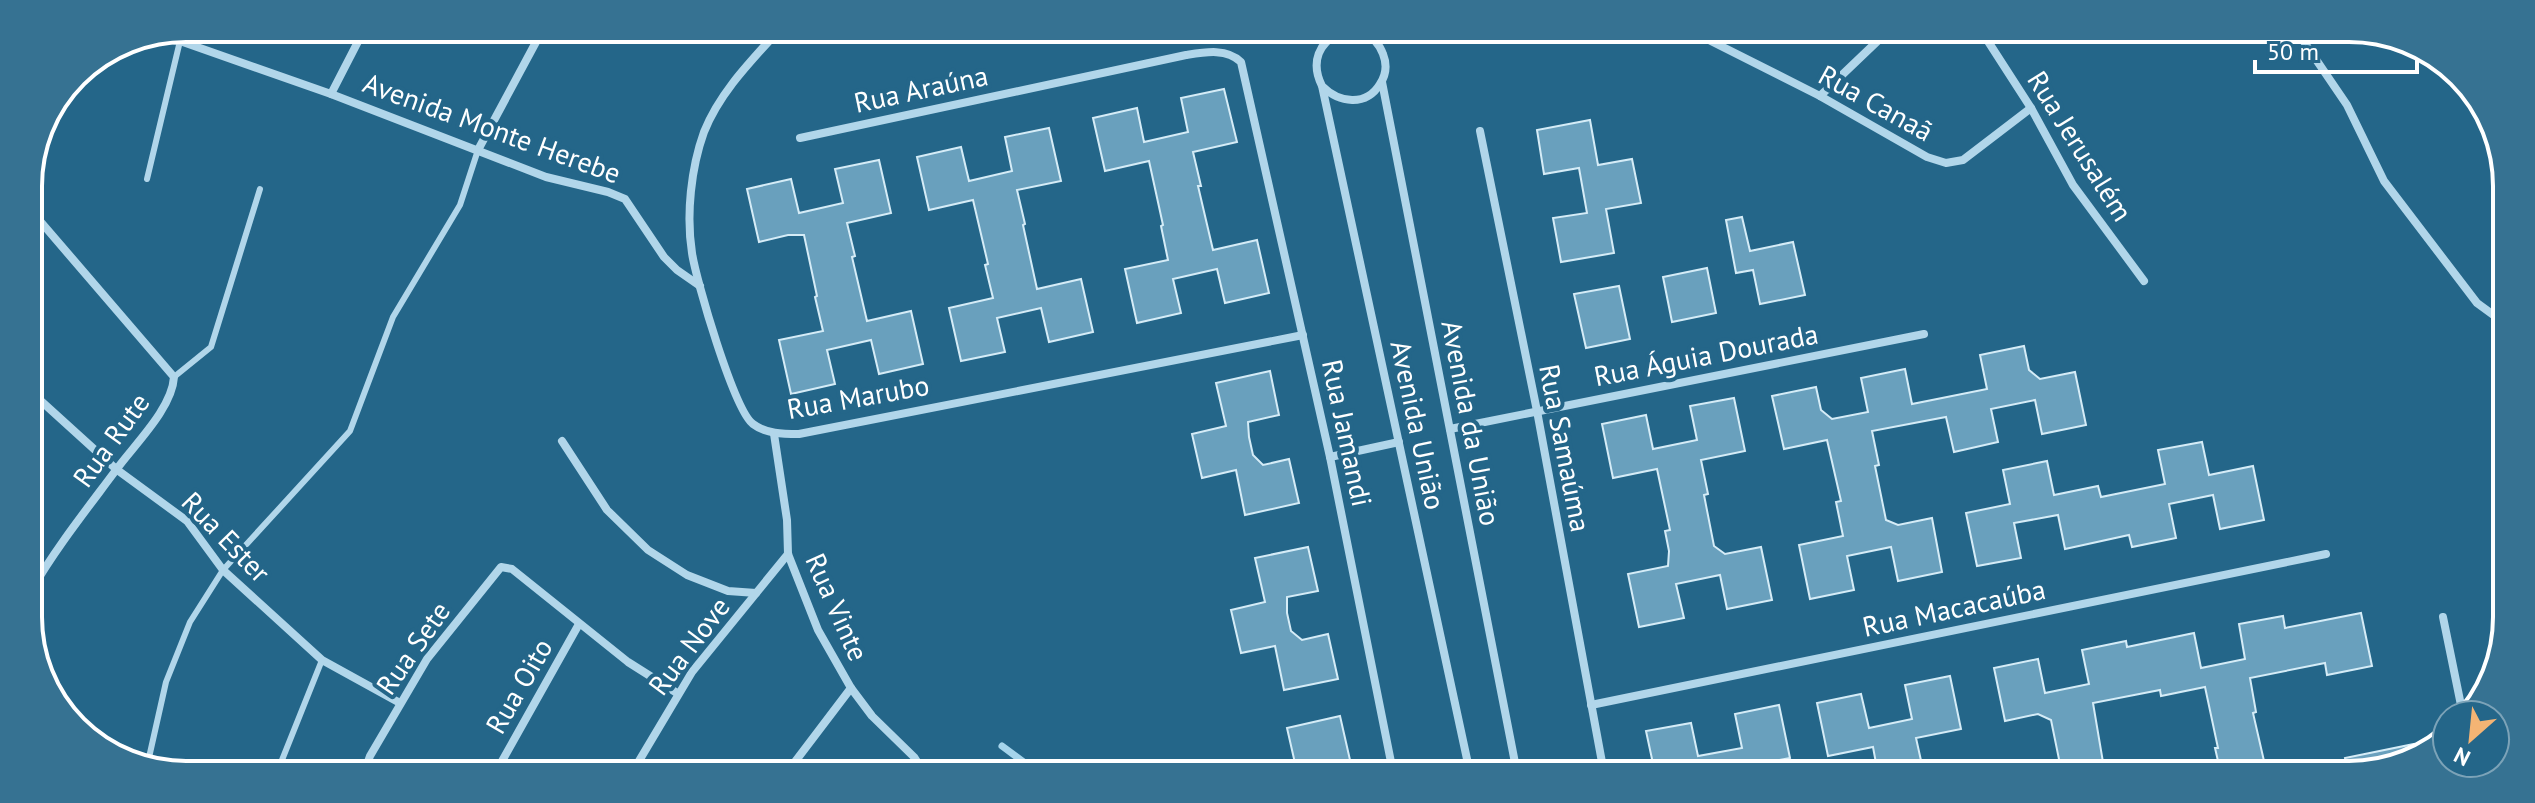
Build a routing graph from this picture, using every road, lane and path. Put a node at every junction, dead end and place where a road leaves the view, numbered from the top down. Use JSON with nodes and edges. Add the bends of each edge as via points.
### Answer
{"nodes":[{"id":1,"x":180,"y":42,"type":"edge"},
{"id":2,"x":183,"y":42,"type":"edge"},
{"id":3,"x":358,"y":42,"type":"edge"},
{"id":4,"x":536,"y":42,"type":"edge"},
{"id":5,"x":768,"y":42,"type":"edge"},
{"id":6,"x":1325,"y":42,"type":"edge"},
{"id":7,"x":1376,"y":42,"type":"edge"},
{"id":8,"x":1713,"y":42,"type":"edge"},
{"id":9,"x":1877,"y":42,"type":"edge"},
{"id":10,"x":1988,"y":42,"type":"edge"},
{"id":11,"x":2304,"y":42,"type":"edge"},
{"id":12,"x":1382,"y":82,"type":"junction"},
{"id":13,"x":1322,"y":86,"type":"junction"},
{"id":14,"x":331,"y":94,"type":"junction"},
{"id":15,"x":1820,"y":96,"type":"junction"},
{"id":16,"x":1249,"y":104,"type":"joint"},
{"id":17,"x":2031,"y":108,"type":"junction"},
{"id":18,"x":1480,"y":131,"type":"dead end"},
{"id":19,"x":800,"y":138,"type":"dead end"},
{"id":20,"x":478,"y":150,"type":"junction"},
{"id":21,"x":147,"y":179,"type":"dead end"},
{"id":22,"x":260,"y":189,"type":"dead end"},
{"id":23,"x":42,"y":223,"type":"edge"},
{"id":24,"x":2144,"y":281,"type":"dead end"},
{"id":25,"x":701,"y":286,"type":"junction"},
{"id":26,"x":2493,"y":315,"type":"edge"},
{"id":27,"x":1924,"y":334,"type":"dead end"},
{"id":28,"x":1303,"y":335,"type":"junction"},
{"id":29,"x":174,"y":377,"type":"junction"},
{"id":30,"x":42,"y":402,"type":"edge"},
{"id":31,"x":1537,"y":411,"type":"junction"},
{"id":32,"x":1450,"y":429,"type":"junction"},
{"id":33,"x":774,"y":434,"type":"junction"},
{"id":34,"x":562,"y":441,"type":"dead end"},
{"id":35,"x":1399,"y":442,"type":"junction"},
{"id":36,"x":1330,"y":457,"type":"junction"},
{"id":37,"x":116,"y":469,"type":"junction"},
{"id":38,"x":788,"y":554,"type":"junction"},
{"id":39,"x":2326,"y":554,"type":"dead end"},
{"id":40,"x":223,"y":570,"type":"junction"},
{"id":41,"x":42,"y":571,"type":"edge"},
{"id":42,"x":756,"y":593,"type":"junction"},
{"id":43,"x":2443,"y":617,"type":"dead end"},
{"id":44,"x":579,"y":624,"type":"junction"},
{"id":45,"x":322,"y":660,"type":"junction"},
{"id":46,"x":851,"y":688,"type":"junction"},
{"id":47,"x":677,"y":693,"type":"junction"},
{"id":48,"x":2460,"y":699,"type":"edge"},
{"id":49,"x":400,"y":703,"type":"junction"},
{"id":50,"x":1591,"y":705,"type":"junction"},
{"id":51,"x":149,"y":756,"type":"edge"},
{"id":52,"x":282,"y":761,"type":"edge"},
{"id":53,"x":368,"y":761,"type":"edge"},
{"id":54,"x":502,"y":761,"type":"edge"},
{"id":55,"x":639,"y":761,"type":"edge"},
{"id":56,"x":796,"y":761,"type":"edge"},
{"id":57,"x":917,"y":761,"type":"edge"},
{"id":58,"x":1391,"y":761,"type":"edge"},
{"id":59,"x":1467,"y":761,"type":"edge"},
{"id":60,"x":1515,"y":761,"type":"edge"},
{"id":61,"x":1602,"y":761,"type":"edge"}],
"edges":[{"from":1,"to":21,"type":"lane"},
{"from":2,"to":14,"type":"street","name":"Avenida Monte Herebe"},
{"from":3,"to":14,"type":"street"},
{"from":4,"to":20,"type":"street"},
{"from":5,"to":25,"type":"street","name":"Rua Marubo","via":[[724,92],[696,161],[692,253]]},
{"from":6,"to":13,"type":"street","name":"Avenida da União","via":[[1316,64]]},
{"from":7,"to":12,"type":"street","name":"Avenida da União","via":[[1385,70]]},
{"from":8,"to":15,"type":"street","name":"Rua Canaã"},
{"from":9,"to":15,"type":"street"},
{"from":10,"to":17,"type":"street","name":"Rua Jerusalém"},
{"from":11,"to":26,"type":"street","via":[[2347,105],[2384,181],[2477,303]]},
{"from":12,"to":13,"type":"street","via":[[1354,101],[1331,95]]},
{"from":12,"to":32,"type":"street","name":"Avenida da União"},
{"from":13,"to":35,"type":"street","name":"Avenida União"},
{"from":14,"to":20,"type":"street","name":"Avenida Monte Herebe"},
{"from":15,"to":17,"type":"street","name":"Rua Canaã","via":[[1946,163],[1963,160]]},
{"from":16,"to":19,"type":"street","name":"Rua Araúna","via":[[1238,58],[1225,52],[1199,53]]},
{"from":16,"to":28,"type":"street","name":"Rua Jamandi"},
{"from":17,"to":24,"type":"street","name":"Rua Jerusalém","via":[[2073,185]]},
{"from":18,"to":31,"type":"street","name":"Rua Samaúma"},
{"from":20,"to":25,"type":"street","name":"Avenida Monte Herebe","via":[[546,177],[625,199],[664,257]]},
{"from":20,"to":40,"type":"lane","via":[[460,205],[393,317],[350,431]]},
{"from":22,"to":29,"type":"lane","via":[[211,347]]},
{"from":23,"to":29,"type":"street","name":"Rua Rute"},
{"from":25,"to":33,"type":"street","name":"Rua Marubo","via":[[744,415]]},
{"from":27,"to":31,"type":"street","name":"Rua Águia Dourada"},
{"from":28,"to":33,"type":"street","name":"Rua Marubo","via":[[799,434]]},
{"from":28,"to":36,"type":"street","name":"Rua Jamandi"},
{"from":29,"to":37,"type":"street","name":"Rua Rute","via":[[164,406]]},
{"from":30,"to":37,"type":"street","name":"Rua Ester"},
{"from":31,"to":32,"type":"street","name":"Rua Águia Dourada"},
{"from":31,"to":50,"type":"street","name":"Rua Samaúma"},
{"from":32,"to":60,"type":"street","name":"Avenida da União"},
{"from":33,"to":38,"type":"street","name":"Rua Vinte"},
{"from":34,"to":42,"type":"street","via":[[607,510],[648,550],[687,575],[728,591]]},
{"from":35,"to":36,"type":"street"},
{"from":35,"to":59,"type":"street","name":"Avenida União"},
{"from":36,"to":58,"type":"street","name":"Rua Jamandi"},
{"from":37,"to":40,"type":"street","name":"Rua Ester","via":[[187,521]]},
{"from":37,"to":41,"type":"street","name":"Rua Rute"},
{"from":38,"to":42,"type":"street","name":"Rua Nove"},
{"from":38,"to":46,"type":"street","name":"Rua Vinte","via":[[818,630]]},
{"from":39,"to":50,"type":"street","name":"Rua Macacaúba"},
{"from":40,"to":45,"type":"street","name":"Rua Ester"},
{"from":40,"to":51,"type":"lane","via":[[190,622],[166,682]]},
{"from":42,"to":47,"type":"street","name":"Rua Nove"},
{"from":43,"to":48,"type":"street"},
{"from":44,"to":47,"type":"street"},
{"from":44,"to":49,"type":"street","name":"Rua Sete","via":[[512,569],[501,567],[427,659]]},
{"from":44,"to":54,"type":"street","name":"Rua Oito"},
{"from":45,"to":49,"type":"street","name":"Rua Ester"},
{"from":45,"to":52,"type":"lane"},
{"from":46,"to":56,"type":"street"},
{"from":46,"to":57,"type":"street","name":"Rua Vinte"},
{"from":47,"to":55,"type":"street","name":"Rua Nove"},
{"from":49,"to":53,"type":"street","name":"Rua Sete"},
{"from":50,"to":61,"type":"street","name":"Rua Samaúma"}]}
